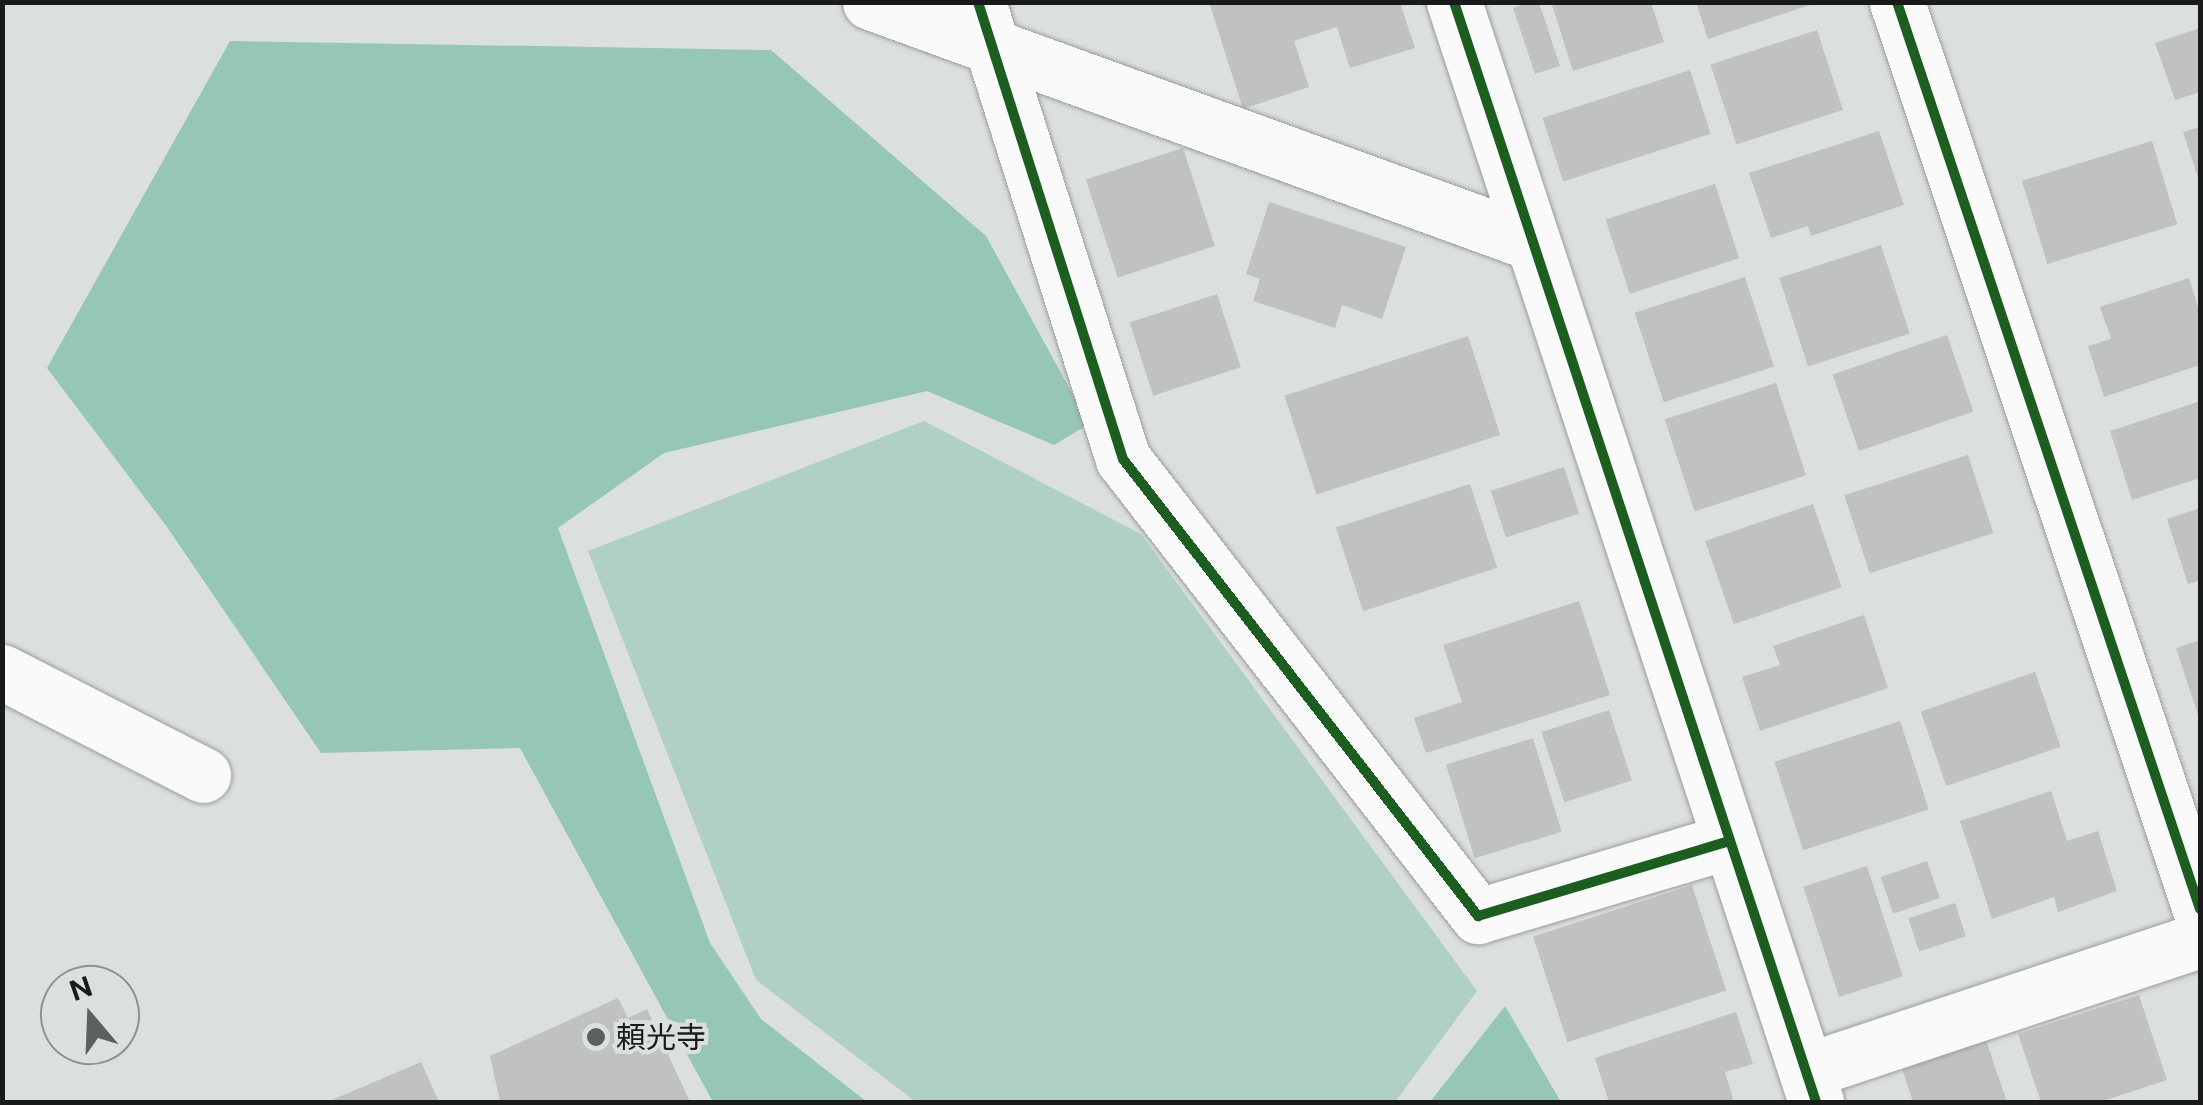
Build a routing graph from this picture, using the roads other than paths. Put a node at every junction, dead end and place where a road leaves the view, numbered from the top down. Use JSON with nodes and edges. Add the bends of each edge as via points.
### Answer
{"nodes":[{"id":1,"x":870,"y":2,"type":"edge"},
{"id":2,"x":1454,"y":2,"type":"edge"},
{"id":3,"x":1897,"y":2,"type":"edge"},
{"id":4,"x":985,"y":24,"type":"edge"},
{"id":5,"x":1533,"y":244,"type":"junction"},
{"id":6,"x":2,"y":672,"type":"edge"},
{"id":7,"x":203,"y":775,"type":"dead end"},
{"id":8,"x":1730,"y":841,"type":"junction"},
{"id":9,"x":2200,"y":908,"type":"edge"},
{"id":10,"x":2200,"y":940,"type":"edge"},
{"id":11,"x":1811,"y":1087,"type":"edge"}],
"edges":[{"from":1,"to":4,"type":"street"},
{"from":2,"to":5,"type":"street"},
{"from":3,"to":9,"type":"street"},
{"from":4,"to":5,"type":"street"},
{"from":4,"to":8,"type":"street","via":[[1122,459],[1478,916]]},
{"from":5,"to":8,"type":"street"},
{"from":6,"to":7,"type":"street"},
{"from":8,"to":11,"type":"street"},
{"from":10,"to":11,"type":"street"}]}
